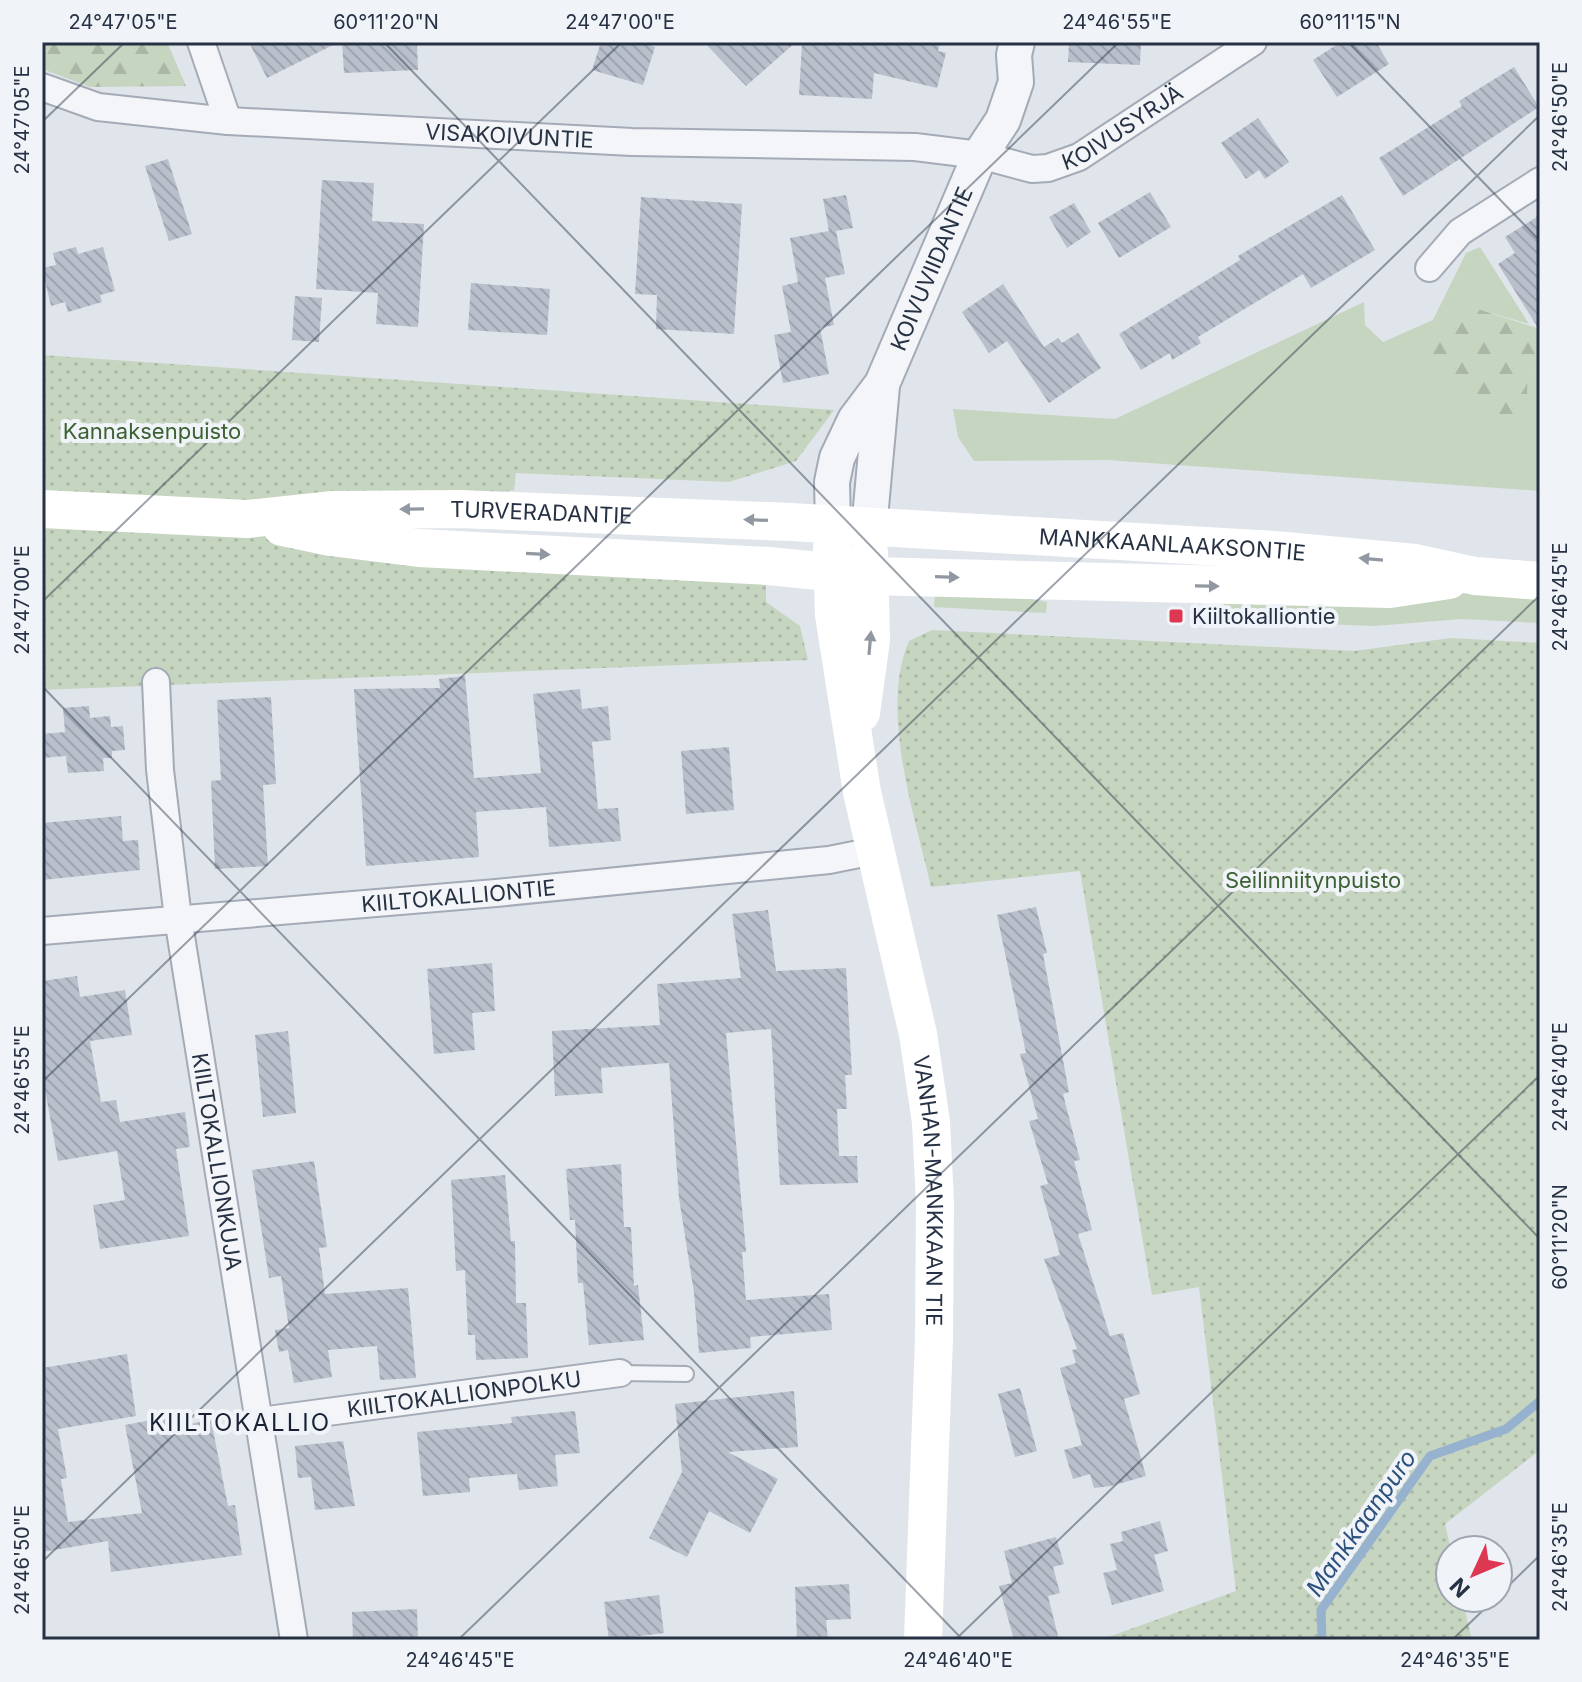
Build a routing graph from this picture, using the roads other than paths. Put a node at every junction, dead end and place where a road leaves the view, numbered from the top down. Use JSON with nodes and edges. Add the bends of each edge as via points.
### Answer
{"nodes":[{"id":1,"x":201,"y":42,"type":"edge"},
{"id":2,"x":1253,"y":42,"type":"edge"},
{"id":3,"x":1016,"y":49,"type":"edge"},
{"id":4,"x":42,"y":87,"type":"edge"},
{"id":5,"x":228,"y":121,"type":"junction"},
{"id":6,"x":980,"y":155,"type":"junction"},
{"id":7,"x":1540,"y":181,"type":"edge"},
{"id":8,"x":1429,"y":268,"type":"dead end"},
{"id":9,"x":42,"y":509,"type":"edge"},
{"id":10,"x":247,"y":519,"type":"junction"},
{"id":11,"x":851,"y":527,"type":"junction"},
{"id":12,"x":831,"y":573,"type":"junction"},
{"id":13,"x":869,"y":576,"type":"junction"},
{"id":14,"x":1475,"y":576,"type":"junction"},
{"id":15,"x":1540,"y":581,"type":"edge"},
{"id":16,"x":156,"y":682,"type":"dead end"},
{"id":17,"x":857,"y":748,"type":"junction"},
{"id":18,"x":874,"y":851,"type":"junction"},
{"id":19,"x":178,"y":918,"type":"junction"},
{"id":20,"x":42,"y":931,"type":"edge"},
{"id":21,"x":620,"y":1373,"type":"joint"},
{"id":22,"x":686,"y":1374,"type":"dead end"},
{"id":23,"x":260,"y":1421,"type":"junction"},
{"id":24,"x":294,"y":1640,"type":"edge"},
{"id":25,"x":923,"y":1640,"type":"edge"}],
"edges":[{"from":1,"to":5,"type":"street"},
{"from":2,"to":6,"type":"street","name":"KOIVUSYRJÄ","via":[[1079,157],[1032,169]]},
{"from":3,"to":6,"type":"street","name":"KOIVUVIIDANTIE","via":[[985,105]]},
{"from":4,"to":5,"type":"street","name":"VISAKOIVUNTIE","via":[[98,107]]},
{"from":5,"to":6,"type":"street","name":"VISAKOIVUNTIE","via":[[632,142],[915,147]]},
{"from":6,"to":11,"type":"street","name":"KOIVUVIIDANTIE","via":[[882,384]]},
{"from":7,"to":8,"type":"street","via":[[1460,232]]},
{"from":9,"to":10,"type":"main road","name":"TURVERADANTIE"},
{"from":11,"to":10,"type":"main road","name":"TURVERADANTIE","one_way":true,"via":[[460,509],[333,510]]},
{"from":10,"to":12,"type":"main road","name":"TURVERADANTIE","one_way":true,"via":[[419,548]]},
{"from":11,"to":12,"type":"main road","name":"VANHAN-MANKKAAN TIE"},
{"from":11,"to":13,"type":"main road","name":"VANHAN-MANKKAAN TIE"},
{"from":14,"to":11,"type":"main road","name":"MANKKAANLAAKSONTIE","one_way":true,"via":[[1415,563],[1274,550]]},
{"from":12,"to":13,"type":"main road","name":"TURVERADANTIE"},
{"from":12,"to":17,"type":"main road","name":"VANHAN-MANKKAAN TIE","via":[[838,650]]},
{"from":13,"to":14,"type":"main road","name":"MANKKAANLAAKSONTIE","one_way":true,"via":[[1390,589]]},
{"from":17,"to":13,"type":"main road","name":"VANHAN-MANKKAAN TIE","one_way":true,"via":[[871,640]]},
{"from":14,"to":15,"type":"main road","name":"MANKKAANLAAKSONTIE"},
{"from":16,"to":19,"type":"street","name":"KIILTOKALLIONKUJA","via":[[160,770]]},
{"from":17,"to":18,"type":"main road","name":"VANHAN-MANKKAAN TIE"},
{"from":18,"to":19,"type":"street","name":"KIILTOKALLIONTIE","via":[[496,893]]},
{"from":18,"to":25,"type":"main road","name":"VANHAN-MANKKAAN TIE","via":[[918,1034],[931,1122],[934,1339]]},
{"from":19,"to":20,"type":"street","name":"KIILTOKALLIONTIE"},
{"from":19,"to":23,"type":"street","name":"KIILTOKALLIONKUJA"},
{"from":21,"to":22,"type":"lane"},
{"from":21,"to":23,"type":"street","name":"KIILTOKALLIONPOLKU"},
{"from":23,"to":24,"type":"street","name":"KIILTOKALLIONKUJA"}]}
